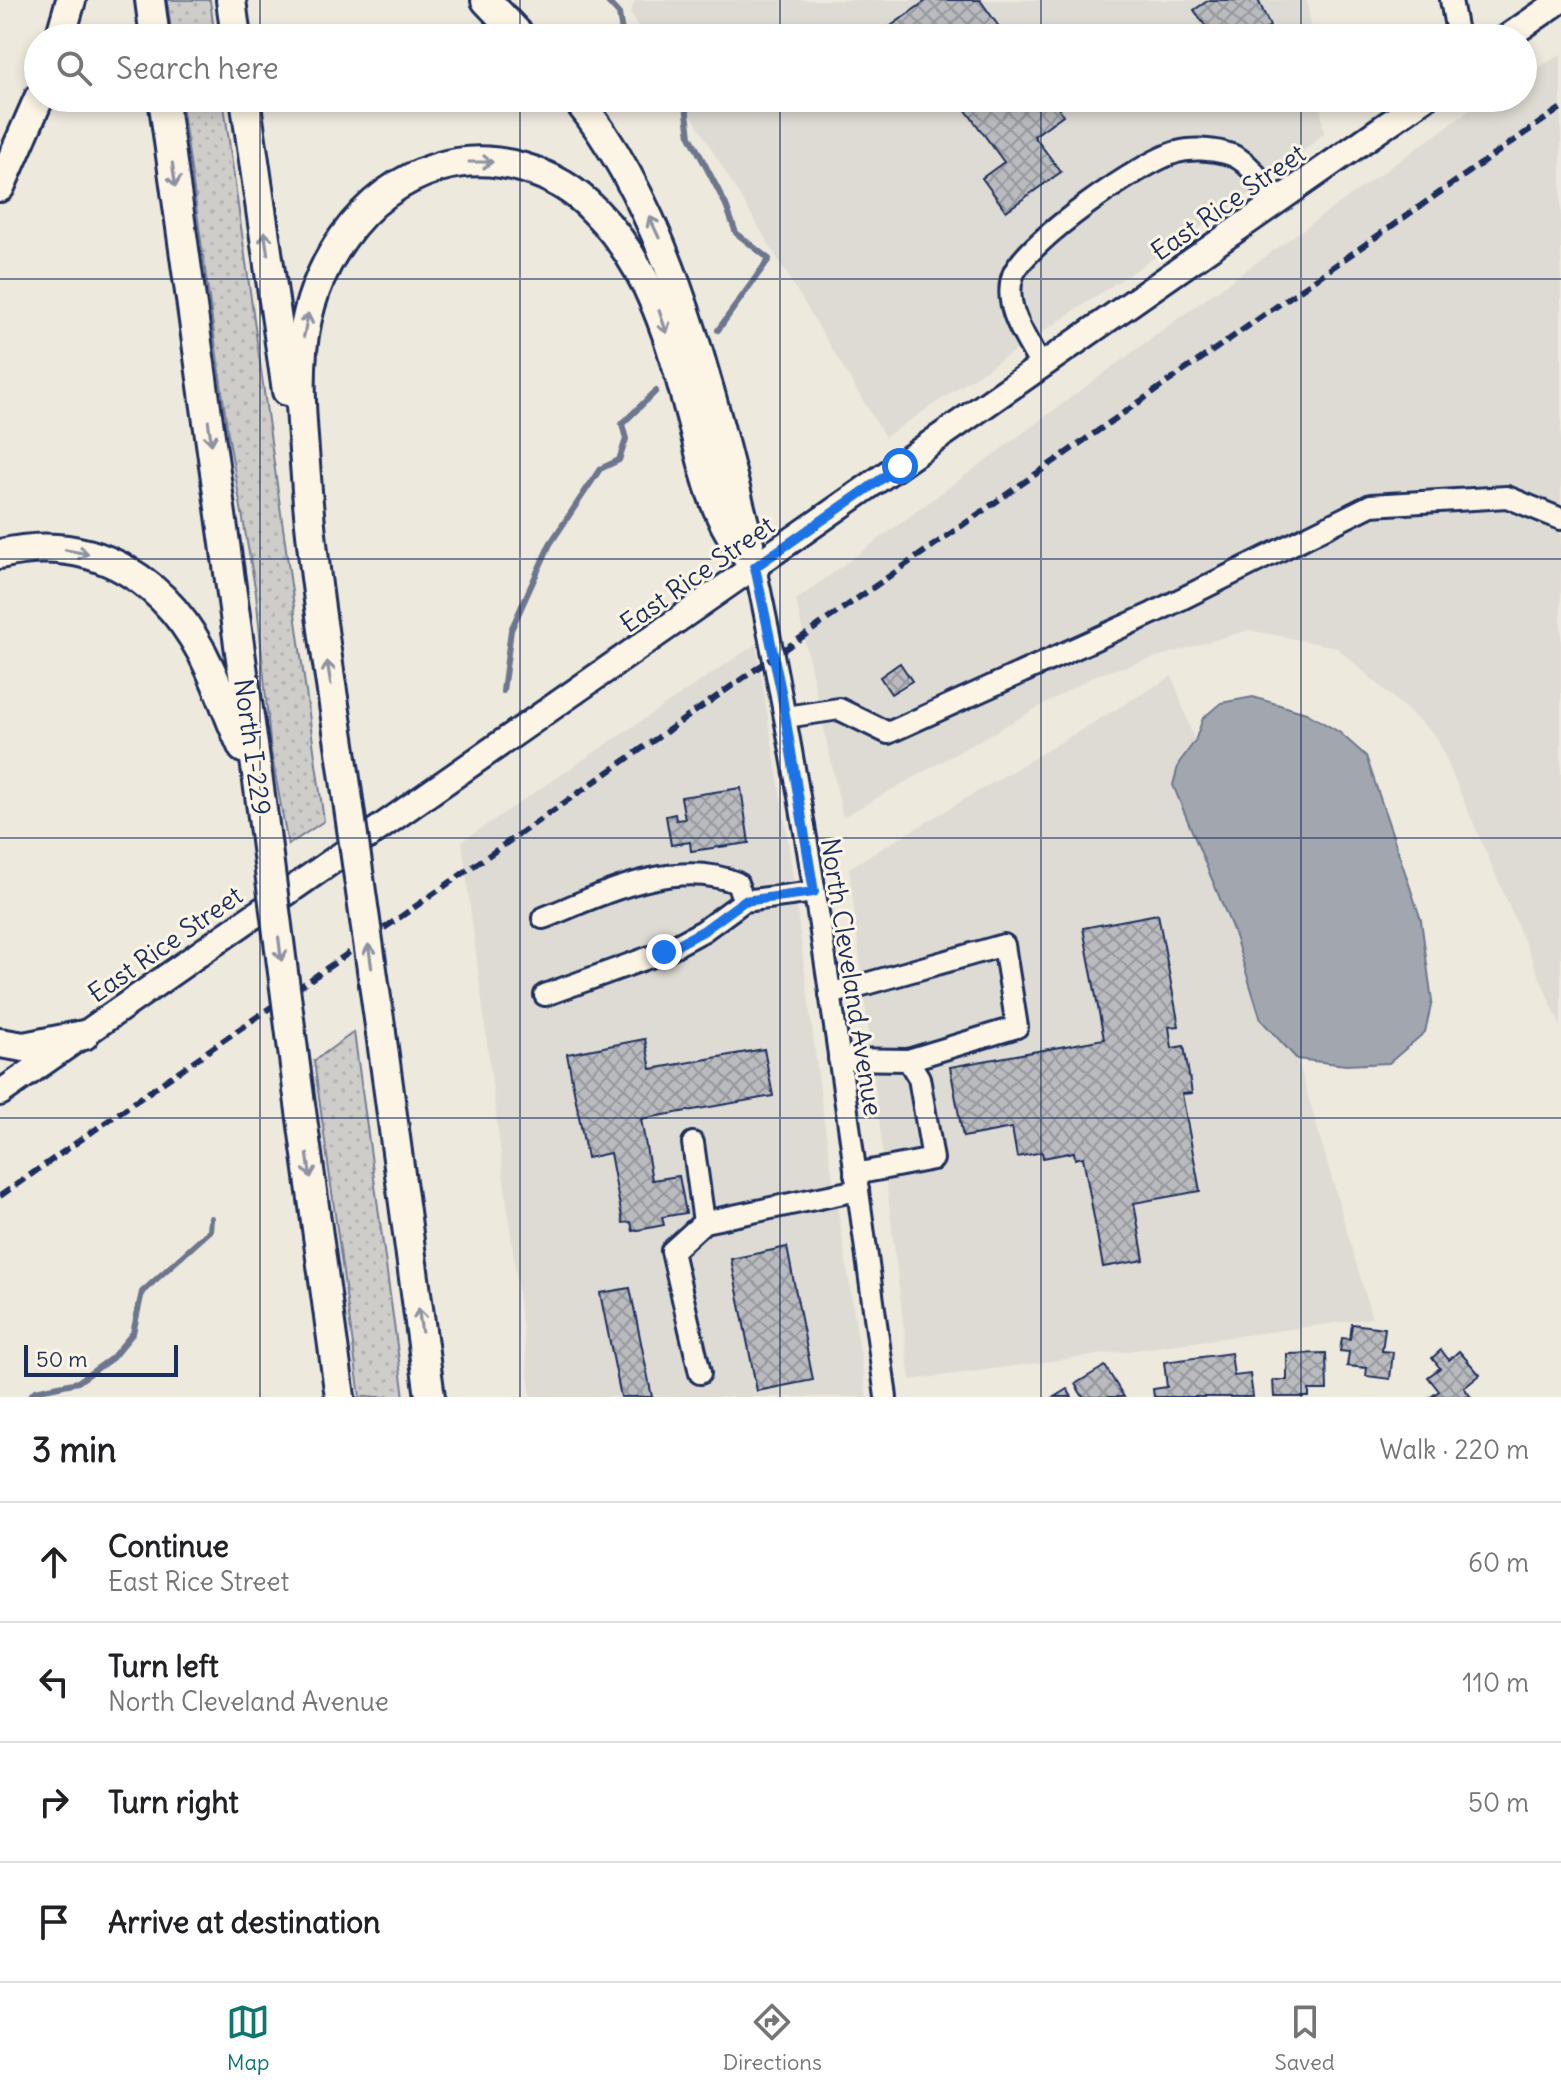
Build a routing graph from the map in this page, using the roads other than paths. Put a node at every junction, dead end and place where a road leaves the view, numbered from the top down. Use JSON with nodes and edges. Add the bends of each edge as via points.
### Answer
{"nodes":[{"id":1,"x":71,"y":0,"type":"edge"},
{"id":2,"x":150,"y":0,"type":"edge"},
{"id":3,"x":231,"y":0,"type":"edge"},
{"id":4,"x":486,"y":0,"type":"edge"},
{"id":5,"x":1451,"y":0,"type":"edge"},
{"id":6,"x":1561,"y":0,"type":"edge"},
{"id":7,"x":64,"y":24,"type":"edge"},
{"id":8,"x":153,"y":24,"type":"edge"},
{"id":9,"x":234,"y":24,"type":"edge"},
{"id":10,"x":509,"y":24,"type":"edge"},
{"id":11,"x":1455,"y":24,"type":"edge"},
{"id":12,"x":1526,"y":24,"type":"edge"},
{"id":13,"x":33,"y":112,"type":"edge"},
{"id":14,"x":165,"y":112,"type":"edge"},
{"id":15,"x":247,"y":112,"type":"edge"},
{"id":16,"x":588,"y":112,"type":"edge"},
{"id":17,"x":1405,"y":112,"type":"edge"},
{"id":18,"x":0,"y":187,"type":"edge"},
{"id":19,"x":1274,"y":204,"type":"junction"},
{"id":20,"x":1041,"y":366,"type":"junction"},
{"id":21,"x":1561,"y":519,"type":"edge"},
{"id":22,"x":0,"y":554,"type":"edge"},
{"id":23,"x":755,"y":567,"type":"junction"},
{"id":24,"x":313,"y":570,"type":"junction"},
{"id":25,"x":786,"y":717,"type":"junction"},
{"id":26,"x":259,"y":786,"type":"junction"},
{"id":27,"x":814,"y":892,"type":"junction"},
{"id":28,"x":744,"y":901,"type":"junction"},
{"id":29,"x":543,"y":918,"type":"dead end"},
{"id":30,"x":830,"y":994,"type":"junction"},
{"id":31,"x":545,"y":995,"type":"dead end"},
{"id":32,"x":84,"y":1035,"type":"junction"},
{"id":33,"x":0,"y":1043,"type":"edge"},
{"id":34,"x":839,"y":1059,"type":"junction"},
{"id":35,"x":908,"y":1060,"type":"junction"},
{"id":36,"x":0,"y":1093,"type":"edge"},
{"id":37,"x":693,"y":1143,"type":"dead end"},
{"id":38,"x":856,"y":1182,"type":"junction"},
{"id":39,"x":704,"y":1222,"type":"junction"},
{"id":40,"x":700,"y":1373,"type":"dead end"},
{"id":41,"x":340,"y":1397,"type":"edge"},
{"id":42,"x":430,"y":1397,"type":"edge"},
{"id":43,"x":886,"y":1397,"type":"edge"}],
"edges":[{"from":1,"to":7,"type":"highway"},
{"from":2,"to":8,"type":"highway"},
{"from":3,"to":9,"type":"highway"},
{"from":4,"to":10,"type":"highway"},
{"from":5,"to":11,"type":"street"},
{"from":6,"to":12,"type":"main road"},
{"from":13,"to":18,"type":"highway"},
{"from":14,"to":26,"type":"highway","name":"North I-229","one_way":true},
{"from":24,"to":15,"type":"highway","one_way":true},
{"from":23,"to":16,"type":"highway","one_way":true,"via":[[659,237],[628,174]]},
{"from":17,"to":19,"type":"main road","name":"East Rice Street"},
{"from":19,"to":20,"type":"main road","name":"East Rice Street"},
{"from":19,"to":20,"type":"street","via":[[1241,159],[1226,153],[1177,152],[1154,161],[1054,228],[1013,276],[1013,314]]},
{"from":20,"to":23,"type":"main road","name":"East Rice Street"},
{"from":21,"to":25,"type":"street","via":[[1507,497],[1371,505],[1153,613],[888,733],[839,709]]},
{"from":22,"to":26,"type":"highway","one_way":true,"via":[[80,550],[147,584],[187,628],[209,667]]},
{"from":24,"to":23,"type":"highway","one_way":true,"via":[[300,394],[309,311],[326,266],[359,216],[386,191],[422,172],[475,161],[520,167],[568,188],[629,250],[664,323],[713,498]]},
{"from":23,"to":25,"type":"street","name":"North Cleveland Avenue"},
{"from":23,"to":32,"type":"main road","name":"East Rice Street"},
{"from":42,"to":24,"type":"highway","one_way":true,"bridge":true},
{"from":25,"to":27,"type":"street","name":"North Cleveland Avenue"},
{"from":26,"to":41,"type":"highway","name":"North I-229","one_way":true,"bridge":true},
{"from":27,"to":28,"type":"street"},
{"from":27,"to":30,"type":"street","name":"North Cleveland Avenue"},
{"from":28,"to":29,"type":"street","via":[[737,883],[696,873],[644,881]]},
{"from":28,"to":31,"type":"street","via":[[664,952]]},
{"from":30,"to":34,"type":"street","name":"North Cleveland Avenue"},
{"from":30,"to":35,"type":"street","via":[[1004,945],[1017,1027]]},
{"from":32,"to":33,"type":"highway","via":[[24,1047]]},
{"from":32,"to":36,"type":"main road","name":"East Rice Street"},
{"from":34,"to":35,"type":"street"},
{"from":34,"to":38,"type":"street","name":"North Cleveland Avenue"},
{"from":35,"to":38,"type":"street","via":[[919,1078],[933,1159]]},
{"from":37,"to":39,"type":"street"},
{"from":38,"to":39,"type":"street"},
{"from":38,"to":43,"type":"street","name":"North Cleveland Avenue"},
{"from":39,"to":40,"type":"street","via":[[672,1251]]}]}
